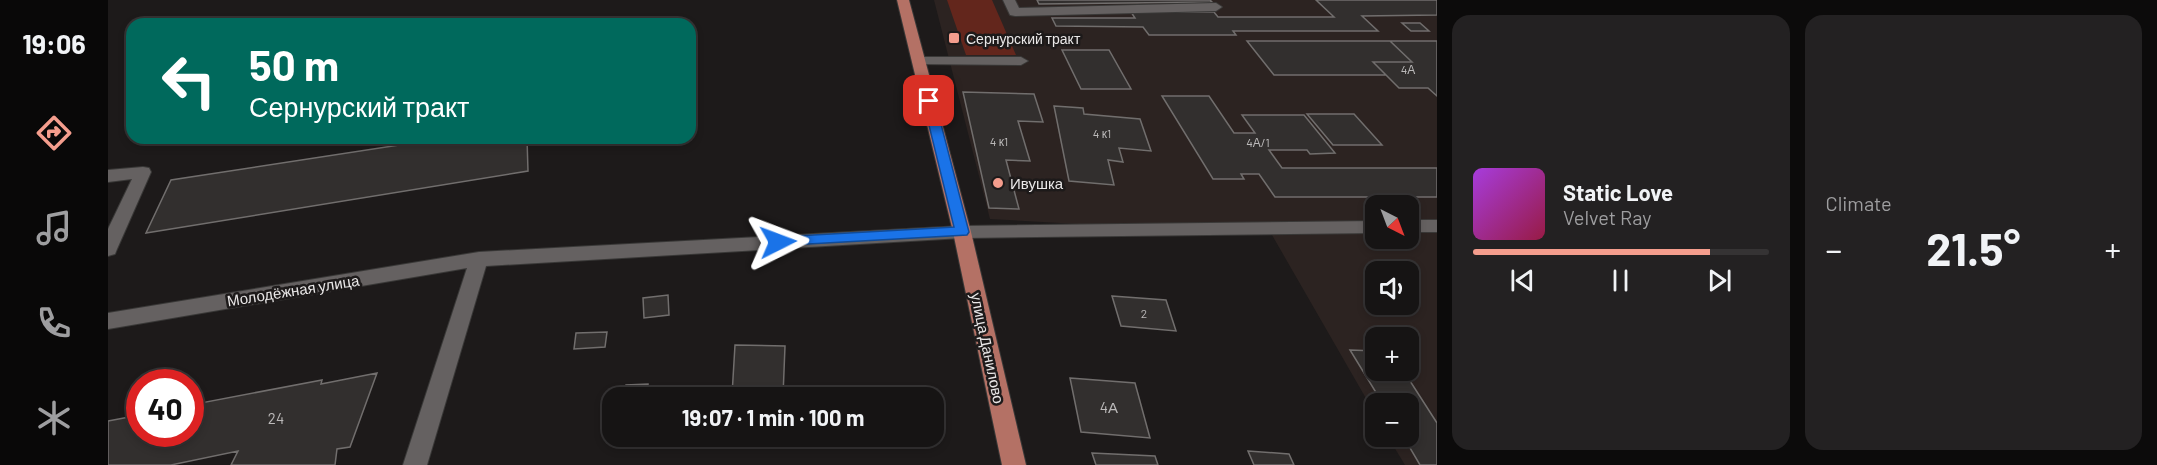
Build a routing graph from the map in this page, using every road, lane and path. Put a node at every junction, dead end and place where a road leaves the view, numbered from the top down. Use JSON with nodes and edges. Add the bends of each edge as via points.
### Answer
{"nodes":[{"id":1,"x":903,"y":0,"type":"edge"},
{"id":2,"x":1009,"y":0,"type":"edge"},
{"id":3,"x":1216,"y":7,"type":"dead end"},
{"id":4,"x":1021,"y":61,"type":"dead end"},
{"id":5,"x":919,"y":62,"type":"junction"},
{"id":6,"x":108,"y":176,"type":"edge"},
{"id":7,"x":1365,"y":226,"type":"edge"},
{"id":8,"x":1419,"y":226,"type":"edge"},
{"id":9,"x":1437,"y":226,"type":"edge"},
{"id":10,"x":962,"y":232,"type":"junction"},
{"id":11,"x":108,"y":249,"type":"edge"},
{"id":12,"x":479,"y":259,"type":"junction"},
{"id":13,"x":108,"y":321,"type":"edge"},
{"id":14,"x":415,"y":465,"type":"edge"},
{"id":15,"x":1014,"y":465,"type":"edge"}],
"edges":[{"from":1,"to":5,"type":"main road"},
{"from":2,"to":3,"type":"street","via":[[1015,12]]},
{"from":4,"to":5,"type":"street"},
{"from":5,"to":10,"type":"main road"},
{"from":6,"to":11,"type":"street","via":[[143,172]]},
{"from":7,"to":10,"type":"street","name":"Молодёжная улица"},
{"from":8,"to":9,"type":"street"},
{"from":10,"to":12,"type":"street","name":"Молодёжная улица"},
{"from":10,"to":15,"type":"main road","name":"улица Данилово"},
{"from":12,"to":13,"type":"street","name":"Молодёжная улица"},
{"from":12,"to":14,"type":"street"}]}
